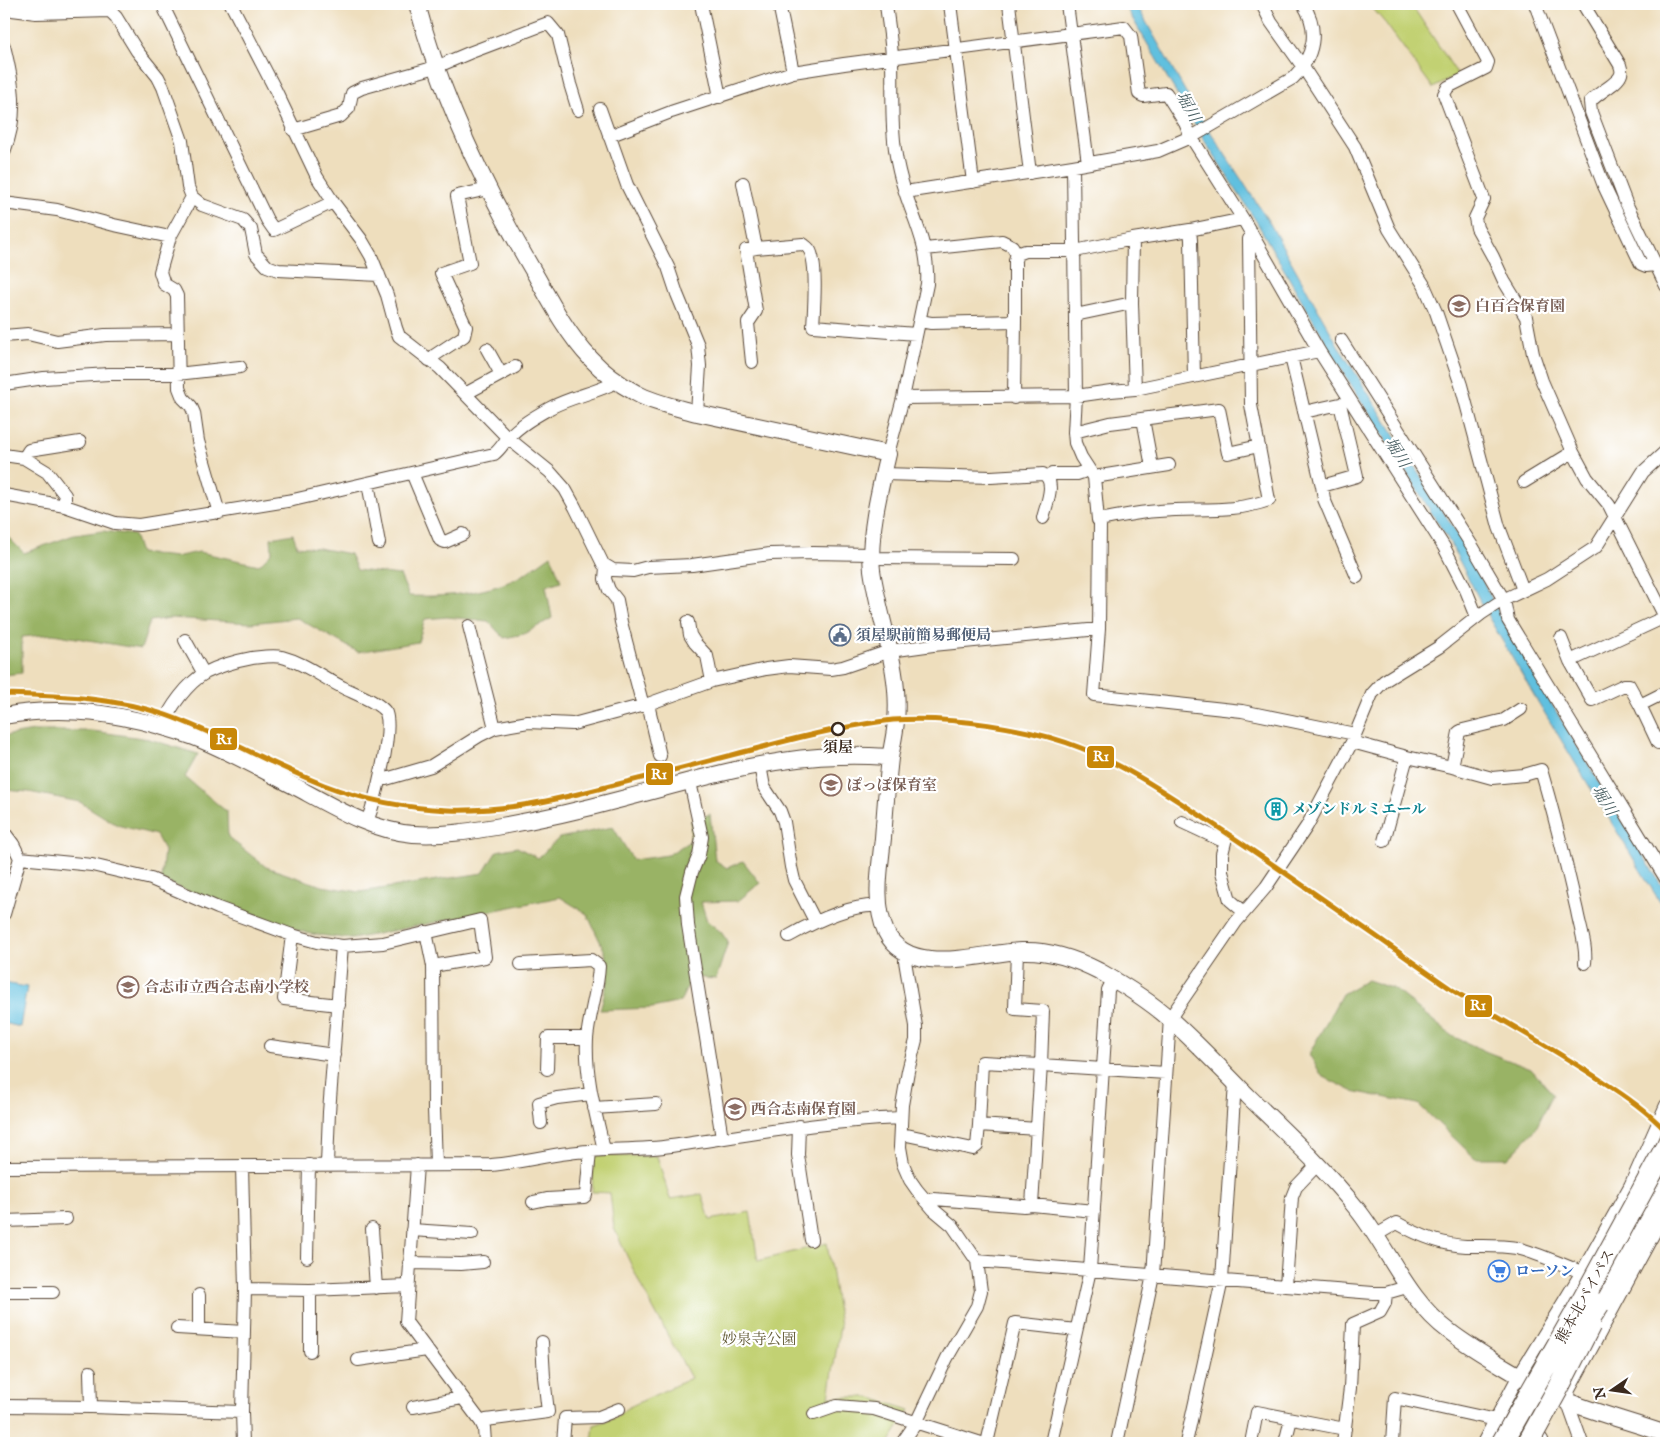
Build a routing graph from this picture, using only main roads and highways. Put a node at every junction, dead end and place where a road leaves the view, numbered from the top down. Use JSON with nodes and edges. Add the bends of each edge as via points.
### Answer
{"nodes":[{"id":1,"x":1666,"y":1147,"type":"edge"},
{"id":2,"x":1666,"y":1187,"type":"edge"},
{"id":3,"x":1598,"y":1304,"type":"junction"},
{"id":4,"x":1574,"y":1316,"type":"junction"},
{"id":5,"x":1495,"y":1443,"type":"edge"},
{"id":6,"x":1502,"y":1443,"type":"edge"},
{"id":7,"x":1516,"y":1443,"type":"edge"},
{"id":8,"x":1528,"y":1443,"type":"edge"}],
"edges":[{"from":1,"to":4,"type":"highway","name":"熊本北バイパス","bridge":true},
{"from":2,"to":3,"type":"highway","name":"熊本北バイパス"},
{"from":3,"to":7,"type":"highway","name":"熊本北バイパス","bridge":true},
{"from":3,"to":8,"type":"highway","bridge":true,"via":[[1587,1332]]},
{"from":4,"to":5,"type":"highway","bridge":true,"via":[[1550,1348]]},
{"from":4,"to":6,"type":"highway","name":"熊本北バイパス","bridge":true}]}
